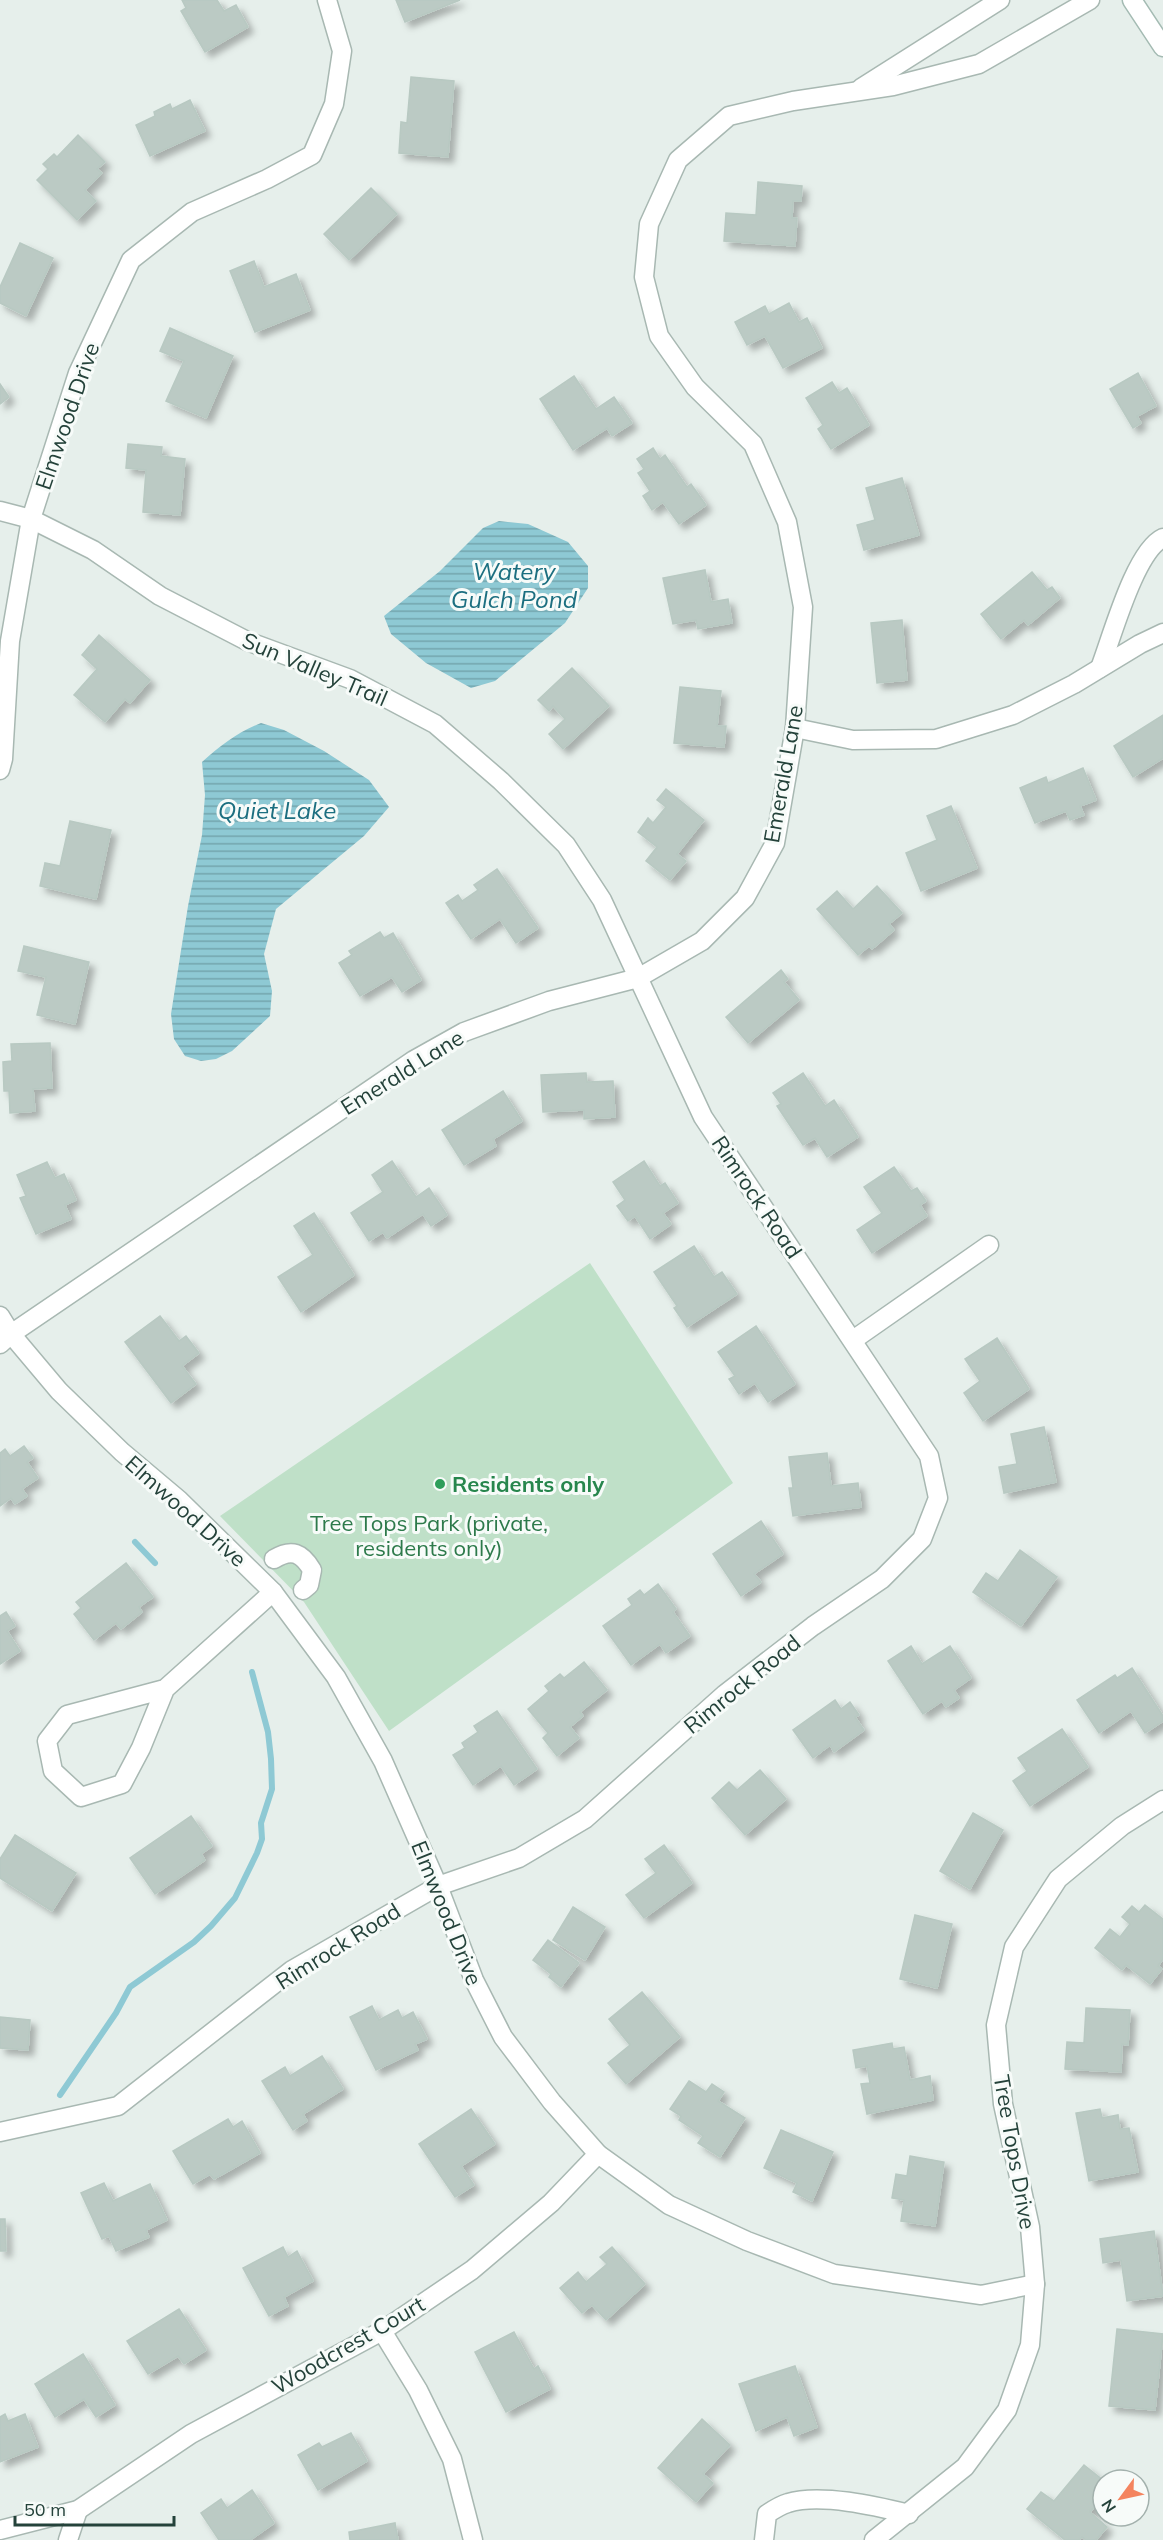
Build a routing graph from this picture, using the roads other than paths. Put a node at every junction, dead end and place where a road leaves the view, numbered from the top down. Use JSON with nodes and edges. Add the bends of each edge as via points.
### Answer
{"nodes":[{"id":1,"x":327,"y":0,"type":"edge"},
{"id":2,"x":1000,"y":0,"type":"edge"},
{"id":3,"x":1090,"y":0,"type":"edge"},
{"id":4,"x":1132,"y":0,"type":"edge"},
{"id":5,"x":1163,"y":47,"type":"edge"},
{"id":6,"x":854,"y":92,"type":"junction"},
{"id":7,"x":0,"y":511,"type":"edge"},
{"id":8,"x":31,"y":519,"type":"junction"},
{"id":9,"x":1163,"y":538,"type":"edge"},
{"id":10,"x":1163,"y":633,"type":"edge"},
{"id":11,"x":1100,"y":668,"type":"junction"},
{"id":12,"x":795,"y":728,"type":"junction"},
{"id":13,"x":0,"y":770,"type":"edge"},
{"id":14,"x":638,"y":978,"type":"junction"},
{"id":15,"x":989,"y":1245,"type":"dead end"},
{"id":16,"x":0,"y":1316,"type":"edge"},
{"id":17,"x":5,"y":1339,"type":"edge"},
{"id":18,"x":853,"y":1340,"type":"junction"},
{"id":19,"x":274,"y":1559,"type":"dead end"},
{"id":20,"x":303,"y":1590,"type":"dead end"},
{"id":21,"x":273,"y":1592,"type":"junction"},
{"id":22,"x":165,"y":1689,"type":"junction"},
{"id":23,"x":1163,"y":1800,"type":"edge"},
{"id":24,"x":438,"y":1886,"type":"junction"},
{"id":25,"x":0,"y":2132,"type":"edge"},
{"id":26,"x":598,"y":2154,"type":"junction"},
{"id":27,"x":1035,"y":2284,"type":"junction"},
{"id":28,"x":382,"y":2331,"type":"junction"},
{"id":29,"x":78,"y":2510,"type":"junction"},
{"id":30,"x":909,"y":2514,"type":"junction"},
{"id":31,"x":0,"y":2530,"type":"edge"},
{"id":32,"x":68,"y":2540,"type":"edge"},
{"id":33,"x":472,"y":2540,"type":"edge"},
{"id":34,"x":764,"y":2540,"type":"edge"},
{"id":35,"x":874,"y":2540,"type":"edge"}],
"edges":[{"from":1,"to":8,"type":"street","name":"Elmwood Drive","via":[[342,51],[334,104],[312,155],[192,212],[130,260],[78,373]]},
{"from":2,"to":6,"type":"street","name":"Emerald Lane"},
{"from":3,"to":6,"type":"street","name":"Emerald Lane","via":[[979,64]]},
{"from":4,"to":5,"type":"street"},
{"from":6,"to":12,"type":"street","name":"Emerald Lane","via":[[729,116],[678,160],[649,224],[644,277],[659,336],[694,387],[753,444],[787,522],[803,607]]},
{"from":7,"to":8,"type":"street","name":"Sun Valley Trail"},
{"from":8,"to":13,"type":"street","name":"Elmwood Drive","via":[[10,641]]},
{"from":8,"to":14,"type":"street","name":"Sun Valley Trail","via":[[93,550],[160,596],[237,636],[350,679],[435,724],[566,845],[602,900]]},
{"from":9,"to":11,"type":"street","via":[[1155,541],[1136,570]]},
{"from":10,"to":11,"type":"street"},
{"from":11,"to":12,"type":"street","via":[[1013,715],[936,739],[853,740]]},
{"from":12,"to":14,"type":"street","name":"Emerald Lane","via":[[775,843],[745,897],[702,941]]},
{"from":14,"to":17,"type":"street","name":"Emerald Lane","via":[[549,1001],[464,1032],[414,1060]]},
{"from":14,"to":18,"type":"street","name":"Rimrock Road","via":[[703,1117]]},
{"from":15,"to":18,"type":"street"},
{"from":16,"to":17,"type":"street","name":"Elmwood Drive"},
{"from":17,"to":21,"type":"street","name":"Elmwood Drive"},
{"from":18,"to":24,"type":"street","name":"Rimrock Road","via":[[929,1456],[938,1498],[922,1539],[882,1579],[725,1694],[585,1819],[519,1858]]},
{"from":19,"to":20,"type":"street","via":[[292,1552],[307,1561],[312,1570],[309,1585]]},
{"from":21,"to":22,"type":"street"},
{"from":21,"to":24,"type":"street","name":"Elmwood Drive","via":[[336,1677],[383,1761]]},
{"from":22,"to":22,"type":"street","via":[[67,1715],[47,1741],[53,1771],[81,1797],[122,1784]]},
{"from":23,"to":27,"type":"street","name":"Tree Tops Drive","via":[[1122,1826],[1058,1878],[1014,1947],[996,2025],[1003,2104],[1030,2227]]},
{"from":24,"to":25,"type":"street","name":"Rimrock Road","via":[[292,1970],[118,2106]]},
{"from":24,"to":26,"type":"street","name":"Elmwood Drive","via":[[474,1980],[503,2037]]},
{"from":26,"to":27,"type":"street","name":"Elmwood Drive","via":[[669,2205],[747,2241],[834,2274],[981,2295]]},
{"from":26,"to":28,"type":"street","name":"Woodcrest Court","via":[[551,2203],[472,2270]]},
{"from":27,"to":30,"type":"street","name":"Tree Tops Drive","via":[[1030,2345],[1007,2410],[965,2467]]},
{"from":28,"to":29,"type":"street","name":"Woodcrest Court","via":[[191,2434]]},
{"from":28,"to":33,"type":"street","via":[[418,2390],[452,2459]]},
{"from":29,"to":31,"type":"street","name":"Woodcrest Court"},
{"from":29,"to":32,"type":"street"},
{"from":30,"to":34,"type":"street","via":[[865,2503],[788,2502],[767,2514]]},
{"from":30,"to":35,"type":"street","name":"Tree Tops Drive"}]}
